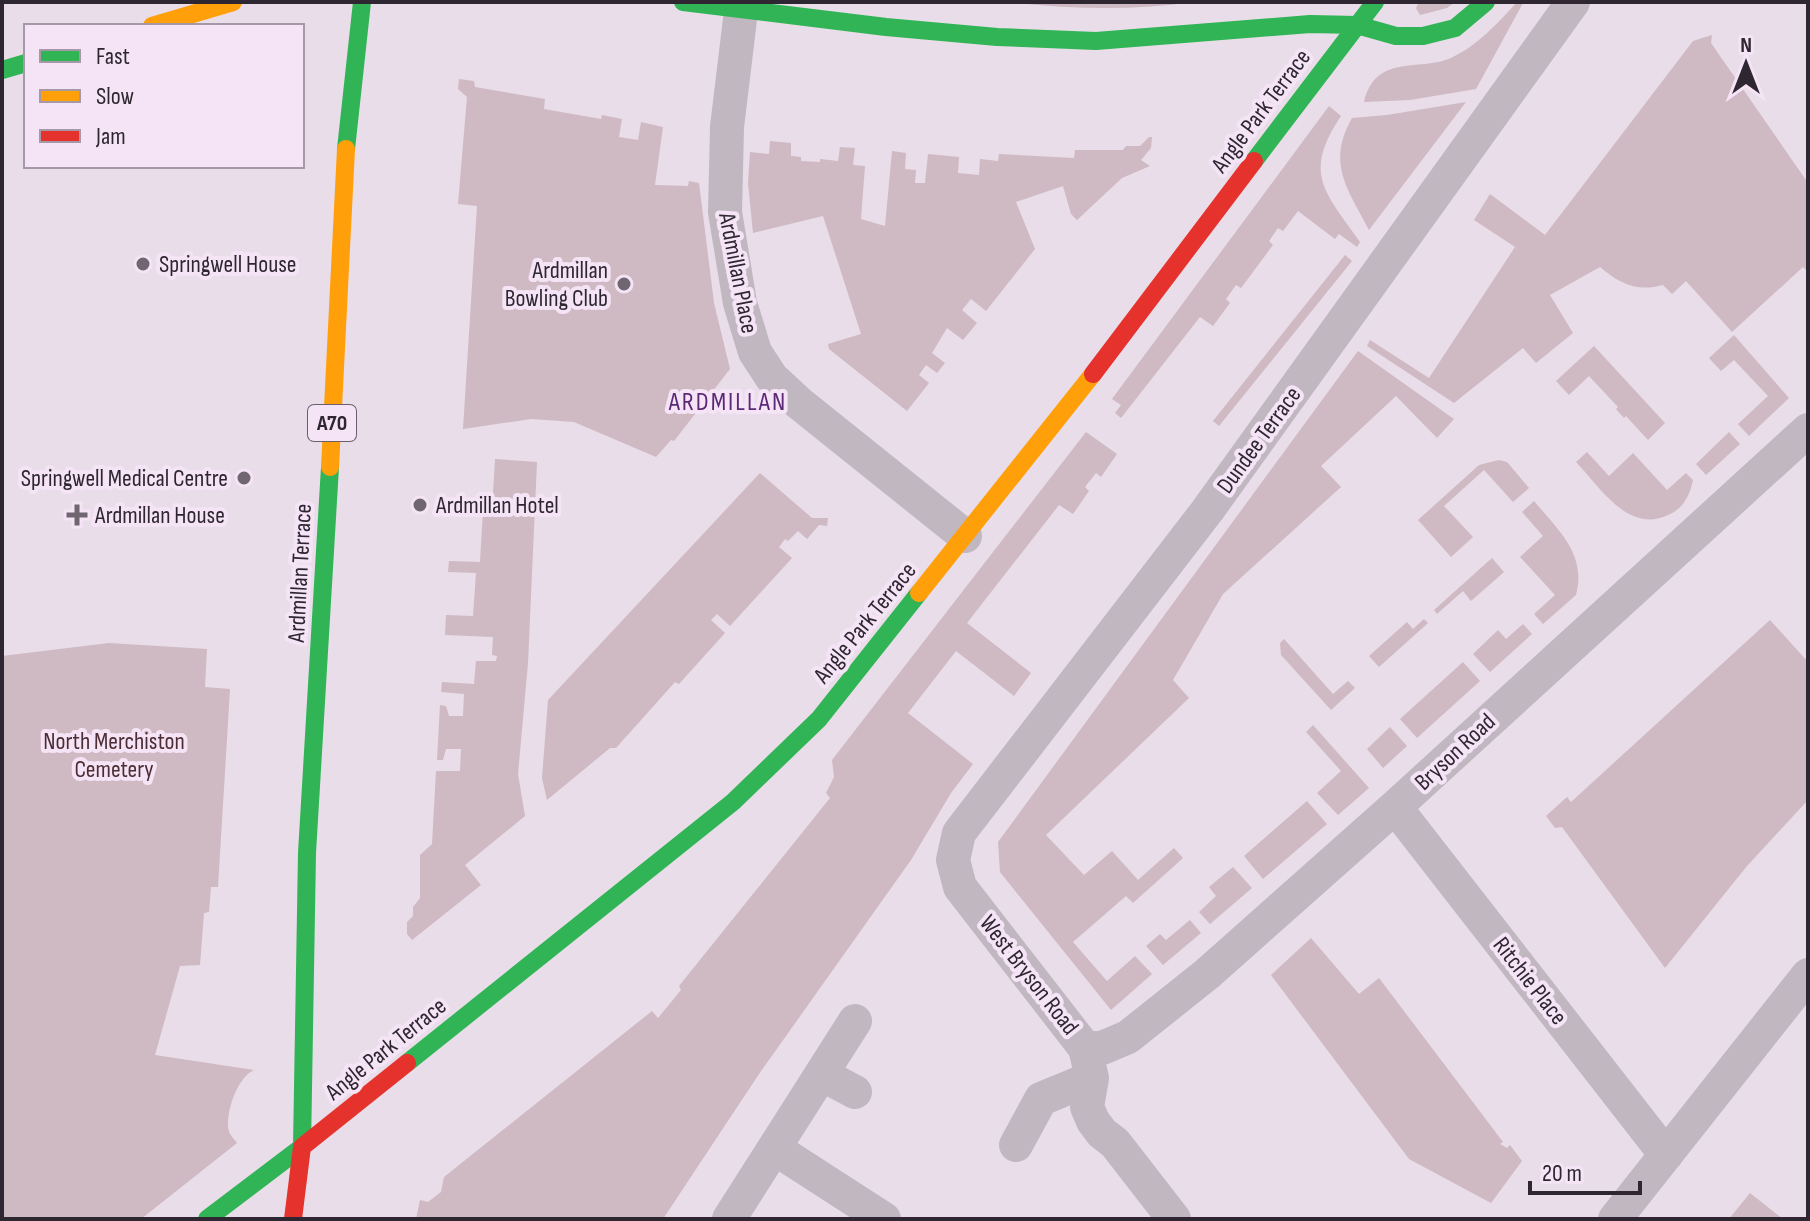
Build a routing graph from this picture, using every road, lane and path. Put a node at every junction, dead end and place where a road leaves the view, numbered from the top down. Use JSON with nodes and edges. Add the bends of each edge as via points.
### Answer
{"nodes":[{"id":1,"x":233,"y":2,"type":"edge"},
{"id":2,"x":362,"y":2,"type":"edge"},
{"id":3,"x":683,"y":2,"type":"edge"},
{"id":4,"x":1375,"y":2,"type":"edge"},
{"id":5,"x":1486,"y":2,"type":"edge"},
{"id":6,"x":1573,"y":2,"type":"edge"},
{"id":7,"x":741,"y":11,"type":"junction"},
{"id":8,"x":159,"y":24,"type":"edge"},
{"id":9,"x":1357,"y":25,"type":"junction"},
{"id":10,"x":24,"y":64,"type":"edge"},
{"id":11,"x":2,"y":70,"type":"edge"},
{"id":12,"x":1808,"y":430,"type":"edge"},
{"id":13,"x":965,"y":536,"type":"junction"},
{"id":14,"x":1395,"y":807,"type":"junction"},
{"id":15,"x":956,"y":877,"type":"joint"},
{"id":16,"x":1808,"y":975,"type":"edge"},
{"id":17,"x":855,"y":1021,"type":"dead end"},
{"id":18,"x":1089,"y":1063,"type":"junction"},
{"id":19,"x":821,"y":1074,"type":"junction"},
{"id":20,"x":855,"y":1092,"type":"dead end"},
{"id":21,"x":1016,"y":1145,"type":"dead end"},
{"id":22,"x":302,"y":1147,"type":"junction"},
{"id":23,"x":774,"y":1148,"type":"junction"},
{"id":24,"x":1666,"y":1155,"type":"junction"},
{"id":25,"x":207,"y":1219,"type":"edge"},
{"id":26,"x":293,"y":1219,"type":"edge"},
{"id":27,"x":729,"y":1219,"type":"edge"},
{"id":28,"x":884,"y":1219,"type":"edge"},
{"id":29,"x":1174,"y":1219,"type":"edge"},
{"id":30,"x":1615,"y":1219,"type":"edge"}],
"edges":[{"from":1,"to":8,"type":"street"},
{"from":2,"to":22,"type":"street","name":"Ardmillan Terrace","number":"A70","via":[[348,113],[319,656],[303,997]]},
{"from":3,"to":7,"type":"street"},
{"from":4,"to":9,"type":"street","name":"Angle Park Terrace"},
{"from":5,"to":9,"type":"street","via":[[1455,28],[1423,36],[1396,36]]},
{"from":6,"to":15,"type":"street","name":"Dundee Terrace","via":[[1207,511],[966,822],[955,847]]},
{"from":7,"to":9,"type":"street","via":[[969,35],[1096,41]]},
{"from":7,"to":13,"type":"street","name":"Ardmillan Place","via":[[727,127],[725,200],[740,303],[755,352],[772,378],[799,403]]},
{"from":9,"to":13,"type":"street","name":"Angle Park Terrace"},
{"from":10,"to":11,"type":"street"},
{"from":12,"to":14,"type":"street","name":"Bryson Road"},
{"from":13,"to":22,"type":"street","name":"Angle Park Terrace","via":[[819,719],[774,765]]},
{"from":14,"to":18,"type":"street","name":"Bryson Road","via":[[1159,1014],[1102,1048]]},
{"from":14,"to":24,"type":"street","name":"Ritchie Place"},
{"from":15,"to":18,"type":"street","name":"West Bryson Road","via":[[974,925]]},
{"from":16,"to":24,"type":"street"},
{"from":17,"to":19,"type":"street"},
{"from":18,"to":21,"type":"street","via":[[1041,1099]]},
{"from":18,"to":29,"type":"street","via":[[1087,1107],[1093,1121],[1115,1143],[1126,1174]]},
{"from":19,"to":20,"type":"street"},
{"from":19,"to":23,"type":"street"},
{"from":22,"to":25,"type":"street","name":"Angle Park Terrace"},
{"from":22,"to":26,"type":"street","name":"Ardmillan Terrace"},
{"from":23,"to":27,"type":"street"},
{"from":23,"to":28,"type":"street"},
{"from":24,"to":30,"type":"street"}]}
